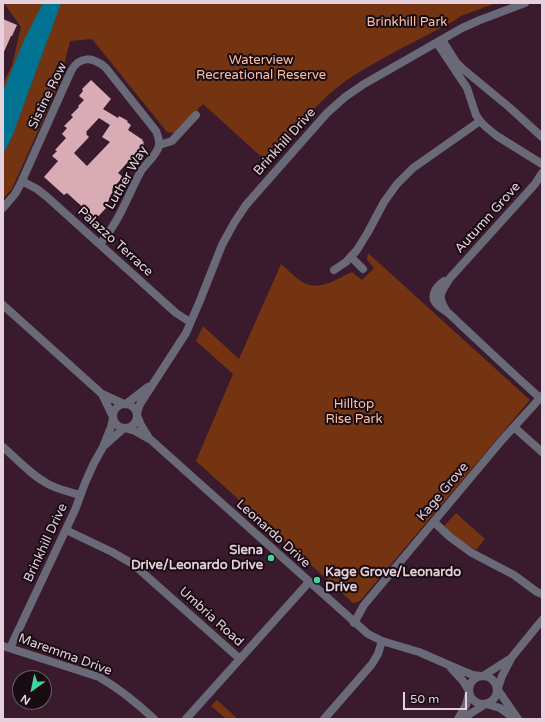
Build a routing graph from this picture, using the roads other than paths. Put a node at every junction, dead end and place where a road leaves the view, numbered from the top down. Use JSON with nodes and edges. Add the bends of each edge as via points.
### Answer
{"nodes":[{"id":1,"x":525,"y":3,"type":"edge"},
{"id":2,"x":439,"y":41,"type":"junction"},
{"id":3,"x":476,"y":80,"type":"junction"},
{"id":4,"x":467,"y":88,"type":"junction"},
{"id":5,"x":196,"y":115,"type":"dead end"},
{"id":6,"x":480,"y":121,"type":"junction"},
{"id":7,"x":542,"y":137,"type":"edge"},
{"id":8,"x":159,"y":144,"type":"junction"},
{"id":9,"x":542,"y":164,"type":"edge"},
{"id":10,"x":542,"y":173,"type":"edge"},
{"id":11,"x":22,"y":180,"type":"junction"},
{"id":12,"x":3,"y":208,"type":"edge"},
{"id":13,"x":100,"y":244,"type":"junction"},
{"id":14,"x":351,"y":257,"type":"junction"},
{"id":15,"x":363,"y":269,"type":"dead end"},
{"id":16,"x":334,"y":270,"type":"dead end"},
{"id":17,"x":3,"y":305,"type":"edge"},
{"id":18,"x":190,"y":322,"type":"junction"},
{"id":19,"x":152,"y":385,"type":"junction"},
{"id":20,"x":102,"y":394,"type":"junction"},
{"id":21,"x":541,"y":397,"type":"edge"},
{"id":22,"x":125,"y":404,"type":"junction"},
{"id":23,"x":137,"y":414,"type":"junction"},
{"id":24,"x":113,"y":418,"type":"junction"},
{"id":25,"x":514,"y":427,"type":"junction"},
{"id":26,"x":125,"y":428,"type":"junction"},
{"id":27,"x":151,"y":440,"type":"junction"},
{"id":28,"x":3,"y":447,"type":"edge"},
{"id":29,"x":103,"y":447,"type":"junction"},
{"id":30,"x":542,"y":452,"type":"edge"},
{"id":31,"x":80,"y":495,"type":"junction"},
{"id":32,"x":434,"y":522,"type":"junction"},
{"id":33,"x":66,"y":530,"type":"junction"},
{"id":34,"x":309,"y":582,"type":"junction"},
{"id":35,"x":540,"y":593,"type":"edge"},
{"id":36,"x":542,"y":599,"type":"edge"},
{"id":37,"x":351,"y":620,"type":"junction"},
{"id":38,"x":542,"y":620,"type":"edge"},
{"id":39,"x":382,"y":641,"type":"junction"},
{"id":40,"x":7,"y":647,"type":"edge"},
{"id":41,"x":512,"y":657,"type":"junction"},
{"id":42,"x":240,"y":659,"type":"junction"},
{"id":43,"x":450,"y":666,"type":"junction"},
{"id":44,"x":482,"y":676,"type":"junction"},
{"id":45,"x":498,"y":689,"type":"junction"},
{"id":46,"x":469,"y":692,"type":"junction"},
{"id":47,"x":485,"y":705,"type":"junction"},
{"id":48,"x":154,"y":719,"type":"edge"},
{"id":49,"x":186,"y":719,"type":"edge"},
{"id":50,"x":324,"y":719,"type":"edge"},
{"id":51,"x":458,"y":719,"type":"edge"},
{"id":52,"x":462,"y":719,"type":"edge"},
{"id":53,"x":517,"y":719,"type":"edge"}],
"edges":[{"from":1,"to":2,"type":"street","name":"Brinkhill Drive","via":[[480,20]]},
{"from":2,"to":3,"type":"street","via":[[456,62]]},
{"from":2,"to":4,"type":"street"},
{"from":2,"to":18,"type":"street","name":"Brinkhill Drive","via":[[364,84],[327,113],[238,218],[222,245]]},
{"from":3,"to":4,"type":"street"},
{"from":3,"to":7,"type":"street"},
{"from":4,"to":6,"type":"street"},
{"from":5,"to":8,"type":"street","name":"Luther Way","via":[[172,141]]},
{"from":6,"to":9,"type":"street","via":[[497,136]]},
{"from":6,"to":14,"type":"street","via":[[413,168],[397,184]]},
{"from":8,"to":11,"type":"street","name":"Sistine Row","via":[[156,131],[106,68],[94,60],[87,59],[71,71]]},
{"from":8,"to":13,"type":"street","name":"Luther Way","via":[[113,226]]},
{"from":10,"to":21,"type":"street","name":"Autumn Grove","via":[[450,278],[441,284],[433,297],[439,306]]},
{"from":11,"to":12,"type":"street","name":"Sistine Row","via":[[15,194]]},
{"from":11,"to":13,"type":"street","name":"Palazzo Terrace","via":[[37,189]]},
{"from":13,"to":18,"type":"street","name":"Palazzo Terrace","via":[[176,313]]},
{"from":14,"to":15,"type":"street"},
{"from":14,"to":16,"type":"street"},
{"from":17,"to":20,"type":"street"},
{"from":18,"to":19,"type":"street","name":"Brinkhill Drive"},
{"from":19,"to":22,"type":"street","name":"Brinkhill Drive"},
{"from":19,"to":23,"type":"street","name":"Brinkhill Drive"},
{"from":20,"to":22,"type":"street"},
{"from":20,"to":24,"type":"street"},
{"from":21,"to":25,"type":"street","name":"Kage Grove"},
{"from":22,"to":23,"type":"street","via":[[133,407]]},
{"from":22,"to":24,"type":"street","via":[[117,406]]},
{"from":23,"to":26,"type":"street","via":[[135,422]]},
{"from":23,"to":27,"type":"street","name":"Leonardo Drive"},
{"from":24,"to":26,"type":"street","via":[[117,425]]},
{"from":24,"to":29,"type":"street","name":"Brinkhill Drive"},
{"from":25,"to":30,"type":"street"},
{"from":25,"to":32,"type":"street","name":"Kage Grove"},
{"from":26,"to":27,"type":"street","name":"Leonardo Drive"},
{"from":26,"to":29,"type":"street","name":"Brinkhill Drive"},
{"from":27,"to":34,"type":"street","name":"Leonardo Drive"},
{"from":28,"to":31,"type":"street","via":[[43,481]]},
{"from":29,"to":31,"type":"street","name":"Brinkhill Drive"},
{"from":31,"to":33,"type":"street","name":"Brinkhill Drive"},
{"from":32,"to":35,"type":"street","via":[[472,553],[514,575]]},
{"from":32,"to":37,"type":"street","name":"Kage Grove"},
{"from":33,"to":40,"type":"street","name":"Brinkhill Drive"},
{"from":33,"to":42,"type":"street","name":"Umbria Road","via":[[133,564]]},
{"from":34,"to":37,"type":"street","name":"Leonardo Drive"},
{"from":34,"to":42,"type":"street"},
{"from":35,"to":36,"type":"street"},
{"from":37,"to":39,"type":"street","name":"Leonardo Drive","via":[[368,634]]},
{"from":38,"to":41,"type":"street"},
{"from":39,"to":43,"type":"street","name":"Leonardo Drive","via":[[419,652]]},
{"from":39,"to":50,"type":"street","via":[[372,664]]},
{"from":40,"to":48,"type":"street","name":"Maremma Drive","via":[[99,677],[125,694]]},
{"from":41,"to":44,"type":"street"},
{"from":41,"to":45,"type":"street"},
{"from":42,"to":49,"type":"street"},
{"from":43,"to":44,"type":"street","name":"Leonardo Drive"},
{"from":43,"to":46,"type":"street","name":"Leonardo Drive"},
{"from":44,"to":45,"type":"street","via":[[494,681]]},
{"from":44,"to":46,"type":"street","via":[[471,683]]},
{"from":45,"to":47,"type":"street","via":[[496,698]]},
{"from":45,"to":53,"type":"street"},
{"from":46,"to":47,"type":"street","via":[[476,703]]},
{"from":46,"to":51,"type":"street","via":[[466,705]]},
{"from":47,"to":52,"type":"street"},
{"from":47,"to":53,"type":"street","via":[[500,708]]}]}
